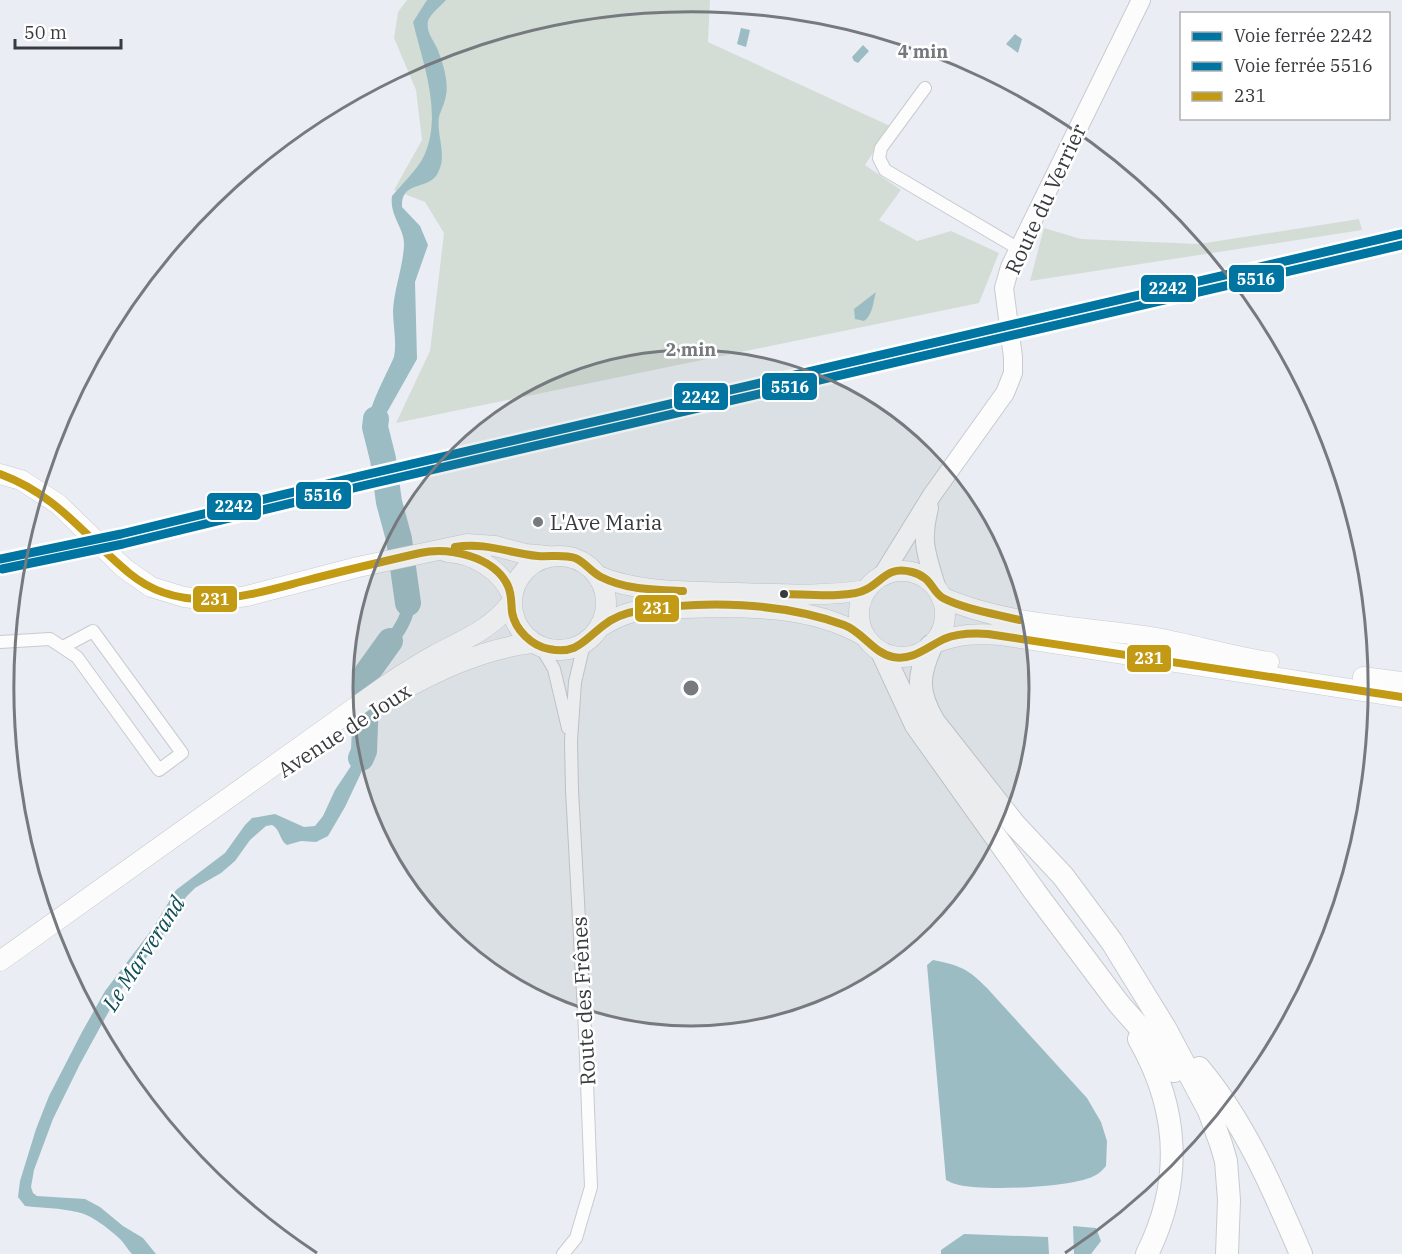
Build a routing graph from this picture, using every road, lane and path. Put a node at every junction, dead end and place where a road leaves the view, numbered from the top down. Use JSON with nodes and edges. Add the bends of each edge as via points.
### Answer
{"nodes":[{"id":1,"x":1141,"y":0,"type":"edge"},
{"id":2,"x":925,"y":88,"type":"dead end"},
{"id":3,"x":1019,"y":249,"type":"junction"},
{"id":4,"x":0,"y":474,"type":"edge"},
{"id":5,"x":932,"y":495,"type":"junction"},
{"id":6,"x":429,"y":552,"type":"junction"},
{"id":7,"x":548,"y":556,"type":"junction"},
{"id":8,"x":598,"y":576,"type":"junction"},
{"id":9,"x":882,"y":576,"type":"junction"},
{"id":10,"x":866,"y":590,"type":"junction"},
{"id":11,"x":939,"y":593,"type":"junction"},
{"id":12,"x":511,"y":599,"type":"junction"},
{"id":13,"x":600,"y":627,"type":"junction"},
{"id":14,"x":864,"y":636,"type":"junction"},
{"id":15,"x":0,"y":642,"type":"edge"},
{"id":16,"x":584,"y":644,"type":"junction"},
{"id":17,"x":536,"y":645,"type":"junction"},
{"id":18,"x":933,"y":645,"type":"junction"},
{"id":19,"x":63,"y":647,"type":"junction"},
{"id":20,"x":883,"y":654,"type":"junction"},
{"id":21,"x":1402,"y":682,"type":"edge"},
{"id":22,"x":385,"y":693,"type":"junction"},
{"id":23,"x":1402,"y":697,"type":"edge"},
{"id":24,"x":571,"y":741,"type":"junction"},
{"id":25,"x":0,"y":961,"type":"edge"},
{"id":26,"x":1119,"y":1004,"type":"junction"},
{"id":27,"x":1165,"y":1028,"type":"junction"},
{"id":28,"x":563,"y":1254,"type":"edge"},
{"id":29,"x":1147,"y":1254,"type":"edge"},
{"id":30,"x":1219,"y":1254,"type":"edge"},
{"id":31,"x":1227,"y":1254,"type":"edge"},
{"id":32,"x":1301,"y":1254,"type":"edge"}],
"edges":[{"from":1,"to":3,"type":"main road","name":"Route du Verrier"},
{"from":2,"to":3,"type":"street","via":[[881,148],[879,158],[885,170]]},
{"from":3,"to":5,"type":"main road","name":"Route du Verrier","via":[[1004,288],[1012,357],[1012,373],[1005,393]]},
{"from":4,"to":6,"type":"main road","via":[[21,480],[58,504],[124,568],[151,587],[184,597],[216,601],[247,596]]},
{"from":5,"to":9,"type":"main road","name":"Route du Verrier"},
{"from":5,"to":11,"type":"main road","name":"Route du Verrier","via":[[924,527],[924,547]]},
{"from":6,"to":7,"type":"main road","via":[[481,543]]},
{"from":6,"to":12,"type":"main road","via":[[455,552],[485,564],[507,585]]},
{"from":7,"to":8,"type":"main road","via":[[576,558]]},
{"from":7,"to":12,"type":"main road","via":[[528,566]]},
{"from":8,"to":10,"type":"main road","via":[[633,587],[679,591],[836,595]]},
{"from":8,"to":13,"type":"main road","via":[[606,602]]},
{"from":9,"to":10,"type":"main road"},
{"from":9,"to":11,"type":"main road","via":[[912,572]]},
{"from":10,"to":14,"type":"main road","via":[[858,613]]},
{"from":11,"to":18,"type":"main road","via":[[944,626]]},
{"from":11,"to":21,"type":"main road","via":[[958,604],[1030,623],[1159,639],[1246,659]]},
{"from":12,"to":17,"type":"main road","via":[[521,632]]},
{"from":12,"to":22,"type":"main road","name":"Avenue de Joux","via":[[503,615],[489,626],[414,666]]},
{"from":13,"to":14,"type":"main road","via":[[634,612],[745,608],[805,615],[849,627]]},
{"from":13,"to":16,"type":"main road"},
{"from":14,"to":20,"type":"main road"},
{"from":15,"to":19,"type":"street","via":[[50,639]]},
{"from":16,"to":17,"type":"main road","via":[[562,651]]},
{"from":16,"to":24,"type":"street","name":"Route des Frênes","via":[[575,682]]},
{"from":17,"to":22,"type":"main road","name":"Avenue de Joux","via":[[512,645],[457,662],[444,671]]},
{"from":17,"to":24,"type":"street","name":"Route des Frênes","via":[[554,669]]},
{"from":18,"to":20,"type":"main road","via":[[903,658]]},
{"from":18,"to":23,"type":"main road","via":[[952,636],[1001,635]]},
{"from":18,"to":27,"type":"highway","via":[[923,664],[919,685],[934,722],[1015,825],[1063,876],[1112,942]]},
{"from":19,"to":19,"type":"street","via":[[77,657],[159,770],[182,753],[93,631]]},
{"from":20,"to":26,"type":"highway","via":[[916,725]]},
{"from":22,"to":25,"type":"main road","name":"Avenue de Joux","via":[[243,798],[166,841]]},
{"from":24,"to":28,"type":"street","name":"Route des Frênes","via":[[591,1187],[576,1238]]},
{"from":26,"to":29,"type":"highway","via":[[1158,1078],[1171,1125],[1170,1187],[1161,1224]]},
{"from":26,"to":30,"type":"highway","via":[[1165,1056],[1208,1131],[1220,1186]]},
{"from":27,"to":31,"type":"highway","via":[[1209,1111],[1226,1161]]},
{"from":27,"to":32,"type":"highway","via":[[1209,1080],[1252,1146]]}]}
